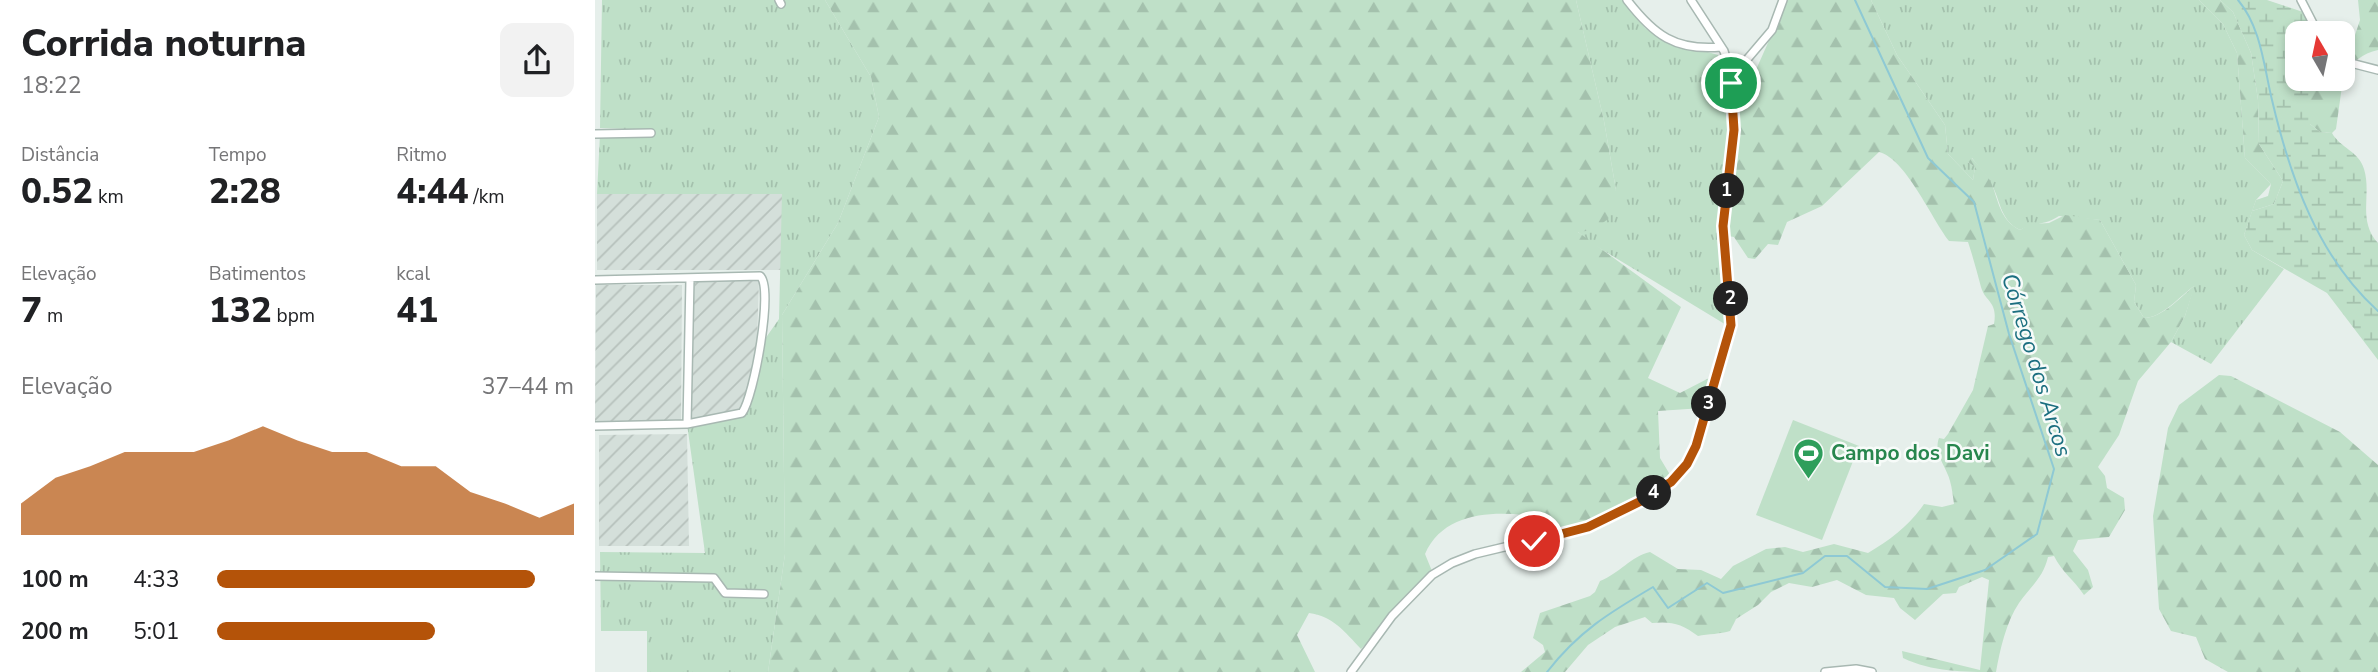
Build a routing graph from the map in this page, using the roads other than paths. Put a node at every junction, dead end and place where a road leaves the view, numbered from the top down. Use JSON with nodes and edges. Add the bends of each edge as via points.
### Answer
{"nodes":[{"id":1,"x":1627,"y":0,"type":"edge"},
{"id":2,"x":1691,"y":0,"type":"edge"},
{"id":3,"x":1783,"y":0,"type":"edge"},
{"id":4,"x":2301,"y":0,"type":"edge"},
{"id":5,"x":2312,"y":21,"type":"edge"},
{"id":6,"x":1721,"y":47,"type":"junction"},
{"id":7,"x":2355,"y":64,"type":"edge"},
{"id":8,"x":2378,"y":70,"type":"edge"},
{"id":9,"x":1732,"y":77,"type":"junction"},
{"id":10,"x":651,"y":133,"type":"dead end"},
{"id":11,"x":595,"y":134,"type":"edge"},
{"id":12,"x":689,"y":279,"type":"junction"},
{"id":13,"x":595,"y":280,"type":"edge"},
{"id":14,"x":687,"y":424,"type":"junction"},
{"id":15,"x":595,"y":426,"type":"edge"},
{"id":16,"x":595,"y":576,"type":"edge"},
{"id":17,"x":764,"y":594,"type":"dead end"},
{"id":18,"x":1352,"y":672,"type":"edge"},
{"id":19,"x":1825,"y":672,"type":"edge"},
{"id":20,"x":1872,"y":672,"type":"edge"}],
"edges":[{"from":1,"to":6,"type":"street","via":[[1660,36],[1689,45]]},
{"from":2,"to":6,"type":"street"},
{"from":3,"to":9,"type":"street","via":[[1772,30]]},
{"from":4,"to":5,"type":"street"},
{"from":6,"to":9,"type":"street"},
{"from":7,"to":8,"type":"street"},
{"from":9,"to":18,"type":"street","via":[[1733,147],[1723,226],[1731,325],[1687,464],[1671,482],[1643,500],[1588,527],[1475,554],[1432,575],[1392,616]]},
{"from":10,"to":11,"type":"street"},
{"from":12,"to":13,"type":"street"},
{"from":12,"to":14,"type":"street"},
{"from":12,"to":14,"type":"street","via":[[760,276],[765,284],[762,338],[745,410]]},
{"from":14,"to":15,"type":"street"},
{"from":16,"to":17,"type":"street","via":[[714,578],[725,593]]},
{"from":19,"to":20,"type":"street"}]}
